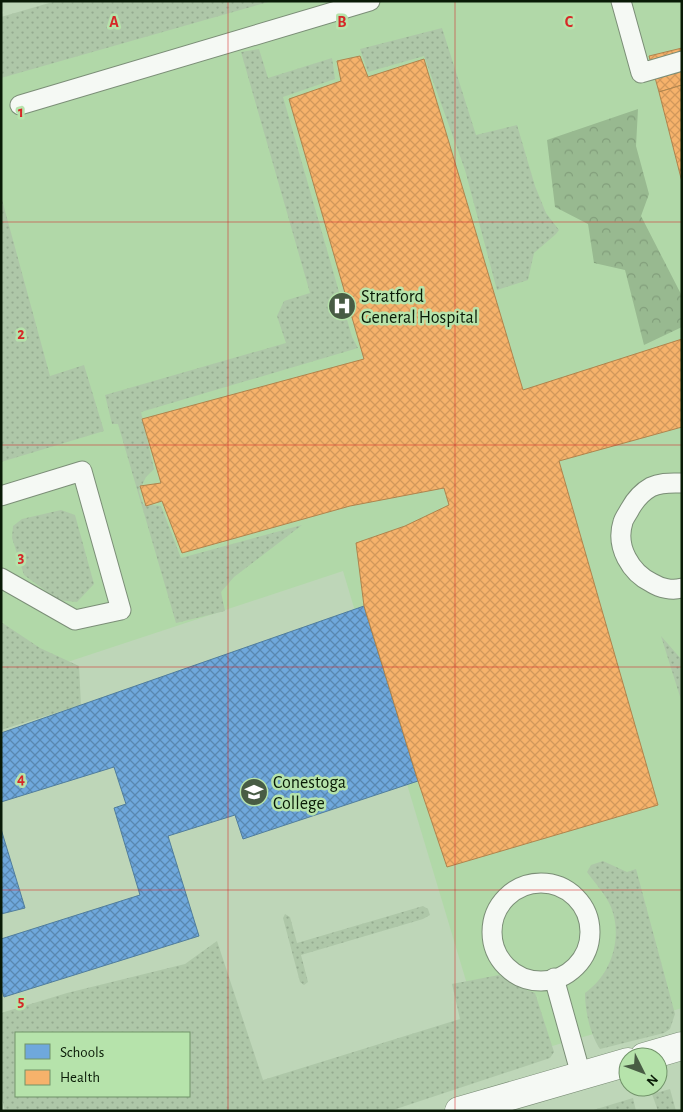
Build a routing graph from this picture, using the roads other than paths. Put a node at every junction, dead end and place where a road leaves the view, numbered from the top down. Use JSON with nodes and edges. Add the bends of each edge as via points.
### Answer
{"nodes":[{"id":1,"x":370,"y":1,"type":"edge"},
{"id":2,"x":621,"y":1,"type":"edge"},
{"id":3,"x":682,"y":61,"type":"edge"},
{"id":4,"x":20,"y":105,"type":"dead end"},
{"id":5,"x":682,"y":482,"type":"edge"},
{"id":6,"x":1,"y":496,"type":"edge"},
{"id":7,"x":1,"y":578,"type":"edge"},
{"id":8,"x":682,"y":588,"type":"edge"},
{"id":9,"x":554,"y":978,"type":"junction"},
{"id":10,"x":682,"y":1046,"type":"edge"},
{"id":11,"x":668,"y":1050,"type":"edge"},
{"id":12,"x":618,"y":1065,"type":"edge"},
{"id":13,"x":581,"y":1075,"type":"junction"},
{"id":14,"x":459,"y":1111,"type":"edge"}],
"edges":[{"from":1,"to":4,"type":"lane"},
{"from":2,"to":3,"type":"lane","via":[[641,73]]},
{"from":5,"to":8,"type":"lane","via":[[650,488],[635,499],[622,522],[621,541],[626,559],[642,579],[659,587]]},
{"from":6,"to":7,"type":"lane","via":[[82,471],[122,610],[75,620]]},
{"from":9,"to":9,"type":"lane","via":[[575,968],[585,954],[590,939],[589,922],[583,905],[571,892],[548,883],[531,884],[505,898],[493,921],[492,938],[497,953],[513,972],[528,979],[544,981]]},
{"from":9,"to":13,"type":"lane"},
{"from":10,"to":11,"type":"street"},
{"from":12,"to":13,"type":"street"},
{"from":13,"to":14,"type":"street"}]}
